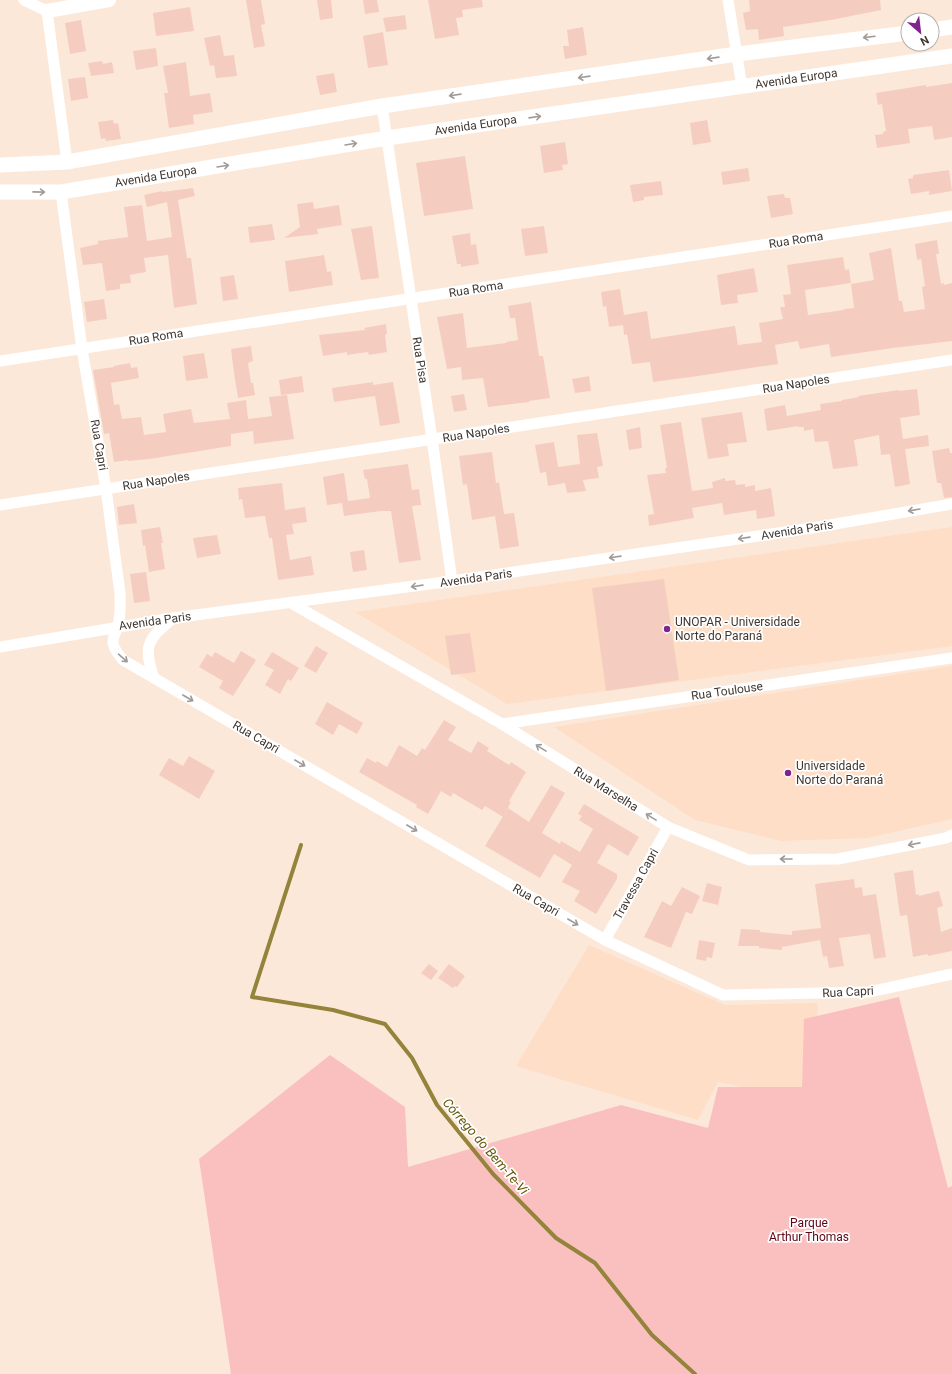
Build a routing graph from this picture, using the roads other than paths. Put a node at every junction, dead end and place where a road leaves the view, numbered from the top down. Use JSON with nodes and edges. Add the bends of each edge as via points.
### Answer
{"nodes":[{"id":1,"x":24,"y":0,"type":"edge"},
{"id":2,"x":109,"y":0,"type":"edge"},
{"id":3,"x":728,"y":0,"type":"edge"},
{"id":4,"x":47,"y":11,"type":"junction"},
{"id":5,"x":952,"y":27,"type":"edge"},
{"id":6,"x":940,"y":29,"type":"edge"},
{"id":7,"x":900,"y":34,"type":"edge"},
{"id":8,"x":737,"y":54,"type":"junction"},
{"id":9,"x":952,"y":56,"type":"edge"},
{"id":10,"x":742,"y":87,"type":"junction"},
{"id":11,"x":382,"y":106,"type":"junction"},
{"id":12,"x":387,"y":138,"type":"junction"},
{"id":13,"x":67,"y":162,"type":"junction"},
{"id":14,"x":0,"y":165,"type":"edge"},
{"id":15,"x":0,"y":192,"type":"edge"},
{"id":16,"x":61,"y":192,"type":"junction"},
{"id":17,"x":952,"y":216,"type":"edge"},
{"id":18,"x":411,"y":298,"type":"junction"},
{"id":19,"x":82,"y":349,"type":"junction"},
{"id":20,"x":952,"y":360,"type":"edge"},
{"id":21,"x":0,"y":361,"type":"edge"},
{"id":22,"x":432,"y":439,"type":"junction"},
{"id":23,"x":106,"y":489,"type":"junction"},
{"id":24,"x":952,"y":504,"type":"edge"},
{"id":25,"x":0,"y":505,"type":"edge"},
{"id":26,"x":452,"y":581,"type":"junction"},
{"id":27,"x":291,"y":603,"type":"junction"},
{"id":28,"x":173,"y":618,"type":"junction"},
{"id":29,"x":118,"y":626,"type":"junction"},
{"id":30,"x":0,"y":647,"type":"edge"},
{"id":31,"x":952,"y":658,"type":"edge"},
{"id":32,"x":154,"y":678,"type":"junction"},
{"id":33,"x":502,"y":724,"type":"junction"},
{"id":34,"x":668,"y":827,"type":"junction"},
{"id":35,"x":952,"y":835,"type":"edge"},
{"id":36,"x":605,"y":940,"type":"junction"},
{"id":37,"x":952,"y":974,"type":"edge"}],
"edges":[{"from":1,"to":4,"type":"street"},
{"from":2,"to":4,"type":"street"},
{"from":3,"to":8,"type":"street"},
{"from":4,"to":13,"type":"street"},
{"from":5,"to":6,"type":"main road"},
{"from":7,"to":8,"type":"main road","one_way":true},
{"from":8,"to":10,"type":"street"},
{"from":8,"to":11,"type":"main road","one_way":true},
{"from":9,"to":10,"type":"main road","name":"Avenida Europa"},
{"from":12,"to":10,"type":"main road","name":"Avenida Europa","one_way":true},
{"from":11,"to":12,"type":"street","name":"Rua Pisa"},
{"from":11,"to":13,"type":"main road"},
{"from":16,"to":12,"type":"main road","name":"Avenida Europa","one_way":true},
{"from":12,"to":18,"type":"street","name":"Rua Pisa"},
{"from":13,"to":14,"type":"main road"},
{"from":15,"to":16,"type":"main road","name":"Avenida Europa","one_way":true},
{"from":16,"to":19,"type":"street","name":"Rua Capri"},
{"from":17,"to":18,"type":"street","name":"Rua Roma"},
{"from":18,"to":19,"type":"street","name":"Rua Roma"},
{"from":18,"to":22,"type":"street","name":"Rua Pisa"},
{"from":19,"to":21,"type":"street","name":"Rua Roma"},
{"from":19,"to":23,"type":"street","name":"Rua Capri"},
{"from":20,"to":22,"type":"street","name":"Rua Napoles"},
{"from":22,"to":23,"type":"street","name":"Rua Napoles"},
{"from":22,"to":26,"type":"street","name":"Rua Pisa"},
{"from":23,"to":25,"type":"street","name":"Rua Napoles"},
{"from":23,"to":29,"type":"street","name":"Rua Capri","via":[[120,593],[121,610]]},
{"from":24,"to":26,"type":"street","name":"Avenida Paris","one_way":true,"via":[[812,528]]},
{"from":26,"to":27,"type":"street","name":"Avenida Paris","one_way":true},
{"from":27,"to":28,"type":"street","name":"Avenida Paris"},
{"from":27,"to":33,"type":"street","name":"Rua Marselha"},
{"from":28,"to":29,"type":"street","name":"Avenida Paris"},
{"from":28,"to":32,"type":"street","via":[[156,632],[150,642],[149,664]]},
{"from":29,"to":30,"type":"street","name":"Avenida Paris"},
{"from":29,"to":32,"type":"street","name":"Rua Capri","one_way":true,"via":[[113,644],[116,651],[123,660]]},
{"from":31,"to":33,"type":"street","name":"Rua Toulouse"},
{"from":32,"to":36,"type":"street","name":"Rua Capri","one_way":true},
{"from":34,"to":33,"type":"street","name":"Rua Marselha","one_way":true},
{"from":35,"to":34,"type":"street","name":"Rua Marselha","one_way":true,"via":[[838,859],[749,860]]},
{"from":34,"to":36,"type":"street","name":"Travessa Capri"},
{"from":36,"to":37,"type":"street","name":"Rua Capri","via":[[723,995],[869,992]]}]}
